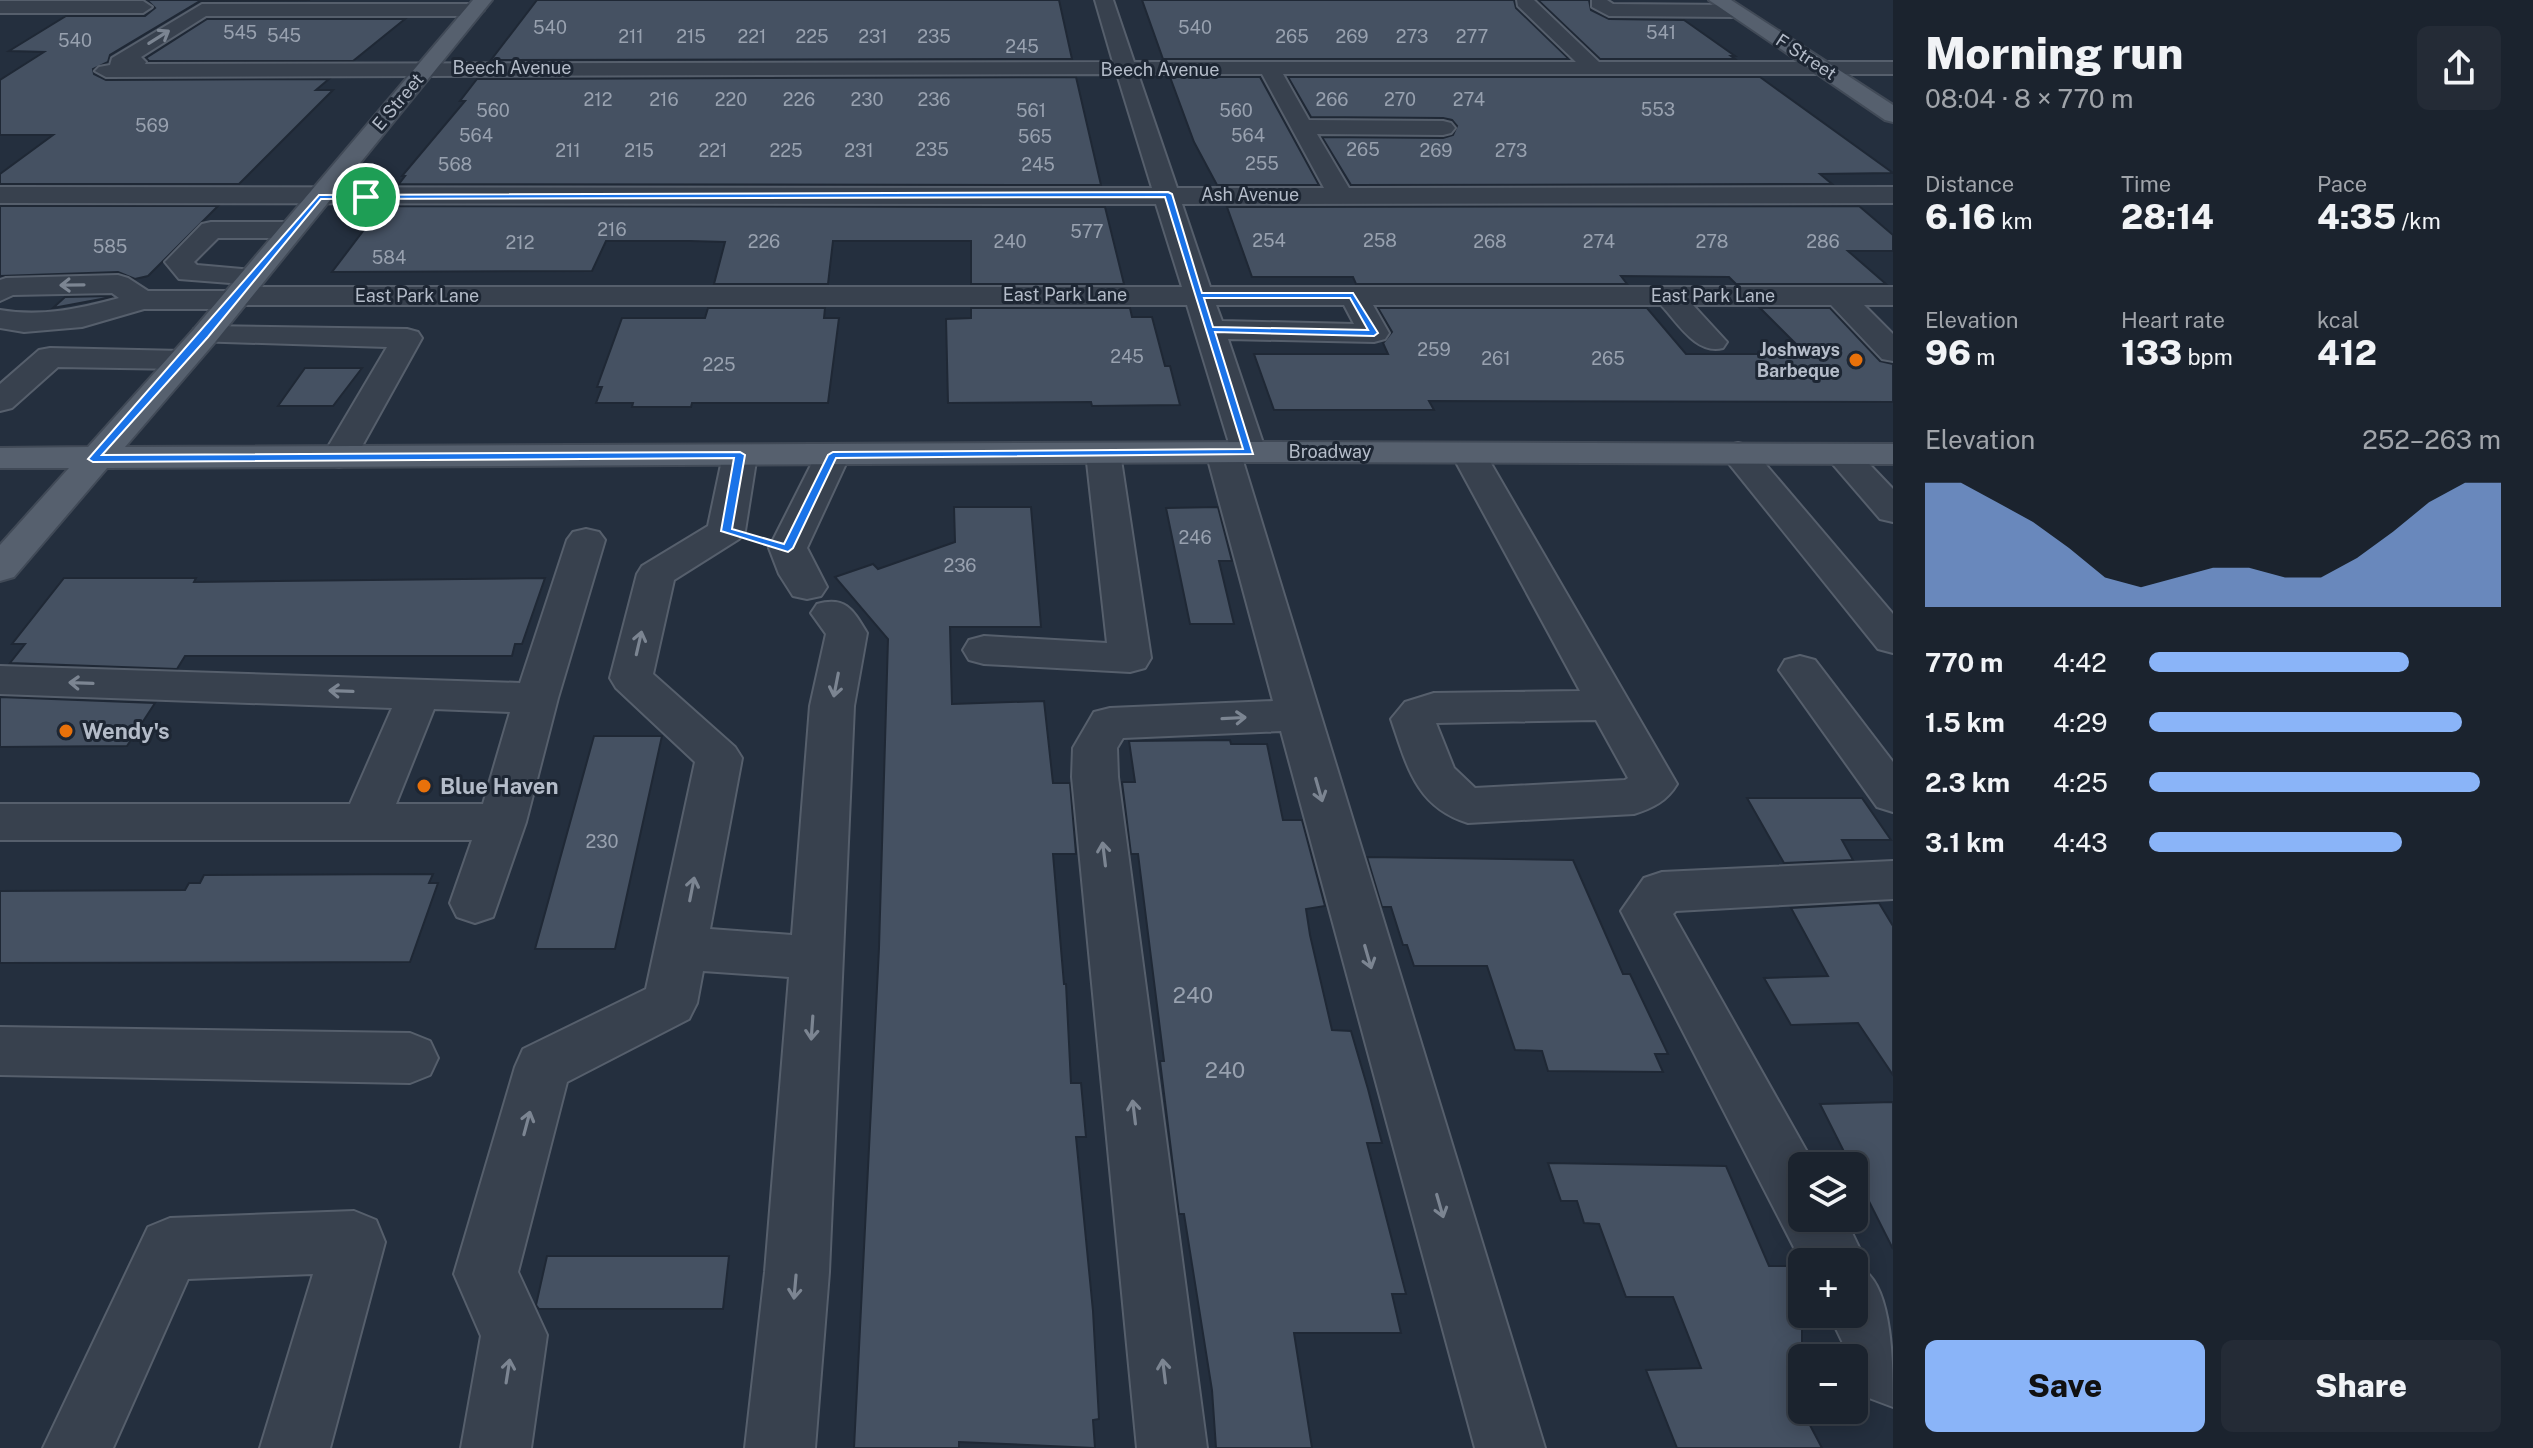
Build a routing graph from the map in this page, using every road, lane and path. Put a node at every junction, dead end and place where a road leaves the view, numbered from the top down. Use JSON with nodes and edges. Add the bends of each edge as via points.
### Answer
{"nodes":[{"id":1,"x":338,"y":0,"type":"edge"},
{"id":2,"x":1104,"y":0,"type":"edge"},
{"id":3,"x":399,"y":2,"type":"edge"},
{"id":4,"x":1525,"y":2,"type":"dead end"},
{"id":5,"x":1599,"y":3,"type":"dead end"},
{"id":6,"x":479,"y":5,"type":"edge"},
{"id":7,"x":1726,"y":5,"type":"edge"},
{"id":8,"x":0,"y":7,"type":"edge"},
{"id":9,"x":143,"y":7,"type":"dead end"},
{"id":10,"x":428,"y":66,"type":"junction"},
{"id":11,"x":1594,"y":68,"type":"junction"},
{"id":12,"x":1893,"y":68,"type":"edge"},
{"id":13,"x":1825,"y":69,"type":"junction"},
{"id":14,"x":1126,"y":70,"type":"junction"},
{"id":15,"x":1270,"y":70,"type":"junction"},
{"id":16,"x":106,"y":71,"type":"dead end"},
{"id":17,"x":1893,"y":115,"type":"edge"},
{"id":18,"x":1303,"y":127,"type":"junction"},
{"id":19,"x":1443,"y":128,"type":"dead end"},
{"id":20,"x":1168,"y":194,"type":"junction"},
{"id":21,"x":0,"y":195,"type":"edge"},
{"id":22,"x":1340,"y":195,"type":"junction"},
{"id":23,"x":1893,"y":195,"type":"edge"},
{"id":24,"x":320,"y":196,"type":"junction"},
{"id":25,"x":291,"y":230,"type":"junction"},
{"id":26,"x":241,"y":291,"type":"junction"},
{"id":27,"x":0,"y":292,"type":"edge"},
{"id":28,"x":1199,"y":295,"type":"junction"},
{"id":29,"x":1353,"y":295,"type":"junction"},
{"id":30,"x":1669,"y":296,"type":"junction"},
{"id":31,"x":1839,"y":296,"type":"junction"},
{"id":32,"x":1893,"y":296,"type":"edge"},
{"id":33,"x":142,"y":300,"type":"junction"},
{"id":34,"x":0,"y":319,"type":"edge"},
{"id":35,"x":1210,"y":330,"type":"junction"},
{"id":36,"x":205,"y":335,"type":"junction"},
{"id":37,"x":1712,"y":342,"type":"dead end"},
{"id":38,"x":1893,"y":352,"type":"edge"},
{"id":39,"x":182,"y":360,"type":"junction"},
{"id":40,"x":0,"y":401,"type":"edge"},
{"id":41,"x":1236,"y":452,"type":"junction"},
{"id":42,"x":1103,"y":453,"type":"junction"},
{"id":43,"x":1468,"y":453,"type":"junction"},
{"id":44,"x":1738,"y":453,"type":"junction"},
{"id":45,"x":1841,"y":454,"type":"junction"},
{"id":46,"x":1893,"y":454,"type":"edge"},
{"id":47,"x":740,"y":455,"type":"junction"},
{"id":48,"x":833,"y":455,"type":"junction"},
{"id":49,"x":339,"y":457,"type":"junction"},
{"id":50,"x":0,"y":458,"type":"edge"},
{"id":51,"x":93,"y":459,"type":"junction"},
{"id":52,"x":1893,"y":511,"type":"edge"},
{"id":53,"x":726,"y":531,"type":"junction"},
{"id":54,"x":586,"y":540,"type":"dead end"},
{"id":55,"x":788,"y":548,"type":"junction"},
{"id":56,"x":7,"y":551,"type":"edge"},
{"id":57,"x":1893,"y":640,"type":"edge"},
{"id":58,"x":984,"y":650,"type":"dead end"},
{"id":59,"x":1800,"y":670,"type":"dead end"},
{"id":60,"x":0,"y":680,"type":"edge"},
{"id":61,"x":419,"y":694,"type":"junction"},
{"id":62,"x":536,"y":698,"type":"junction"},
{"id":63,"x":1608,"y":705,"type":"junction"},
{"id":64,"x":1297,"y":715,"type":"junction"},
{"id":65,"x":1893,"y":795,"type":"edge"},
{"id":66,"x":366,"y":821,"type":"junction"},
{"id":67,"x":0,"y":822,"type":"edge"},
{"id":68,"x":502,"y":822,"type":"junction"},
{"id":69,"x":1893,"y":880,"type":"edge"},
{"id":70,"x":475,"y":903,"type":"dead end"},
{"id":71,"x":681,"y":948,"type":"junction"},
{"id":72,"x":816,"y":958,"type":"junction"},
{"id":73,"x":0,"y":1051,"type":"edge"},
{"id":74,"x":410,"y":1058,"type":"dead end"},
{"id":75,"x":1788,"y":1175,"type":"edge"},
{"id":76,"x":1868,"y":1325,"type":"edge"},
{"id":77,"x":1893,"y":1374,"type":"edge"},
{"id":78,"x":78,"y":1448,"type":"edge"},
{"id":79,"x":295,"y":1448,"type":"edge"},
{"id":80,"x":496,"y":1448,"type":"edge"},
{"id":81,"x":780,"y":1448,"type":"edge"},
{"id":82,"x":1172,"y":1448,"type":"edge"},
{"id":83,"x":1510,"y":1448,"type":"edge"}],
"edges":[{"from":1,"to":3,"type":"street","via":[[335,3]]},
{"from":2,"to":14,"type":"street"},
{"from":3,"to":6,"type":"street"},
{"from":4,"to":11,"type":"street"},
{"from":5,"to":7,"type":"street","via":[[1609,10]]},
{"from":6,"to":10,"type":"main road","name":"E Street"},
{"from":10,"to":6,"type":"street","one_way":true,"via":[[119,62],[202,10]]},
{"from":7,"to":13,"type":"main road","name":"F Street"},
{"from":8,"to":9,"type":"street"},
{"from":10,"to":14,"type":"street","name":"Beech Avenue"},
{"from":10,"to":16,"type":"street"},
{"from":10,"to":24,"type":"main road","name":"E Street"},
{"from":11,"to":13,"type":"street","name":"Beech Avenue"},
{"from":11,"to":15,"type":"street","name":"Beech Avenue"},
{"from":12,"to":13,"type":"street","name":"Beech Avenue"},
{"from":13,"to":17,"type":"main road","name":"F Street"},
{"from":14,"to":15,"type":"street","name":"Beech Avenue"},
{"from":14,"to":20,"type":"street"},
{"from":15,"to":18,"type":"street"},
{"from":18,"to":19,"type":"street"},
{"from":18,"to":22,"type":"street"},
{"from":20,"to":22,"type":"street","name":"Ash Avenue"},
{"from":20,"to":24,"type":"street","name":"Ash Avenue"},
{"from":20,"to":28,"type":"street"},
{"from":21,"to":24,"type":"street","name":"Ash Avenue"},
{"from":22,"to":23,"type":"street","name":"Ash Avenue"},
{"from":24,"to":25,"type":"main road","name":"E Street"},
{"from":25,"to":26,"type":"main road","name":"E Street"},
{"from":25,"to":26,"type":"street","via":[[211,230],[179,262],[189,273]]},
{"from":26,"to":28,"type":"street","name":"East Park Lane"},
{"from":26,"to":33,"type":"street"},
{"from":26,"to":36,"type":"main road","name":"E Street"},
{"from":33,"to":27,"type":"street","one_way":true,"via":[[118,284],[6,287]]},
{"from":28,"to":29,"type":"street","name":"East Park Lane"},
{"from":28,"to":35,"type":"street"},
{"from":29,"to":30,"type":"street","name":"East Park Lane"},
{"from":29,"to":35,"type":"street","via":[[1374,333]]},
{"from":30,"to":31,"type":"street","name":"East Park Lane"},
{"from":30,"to":37,"type":"street"},
{"from":31,"to":32,"type":"street","name":"East Park Lane"},
{"from":31,"to":38,"type":"street"},
{"from":33,"to":34,"type":"street","via":[[82,318],[24,323]]},
{"from":35,"to":41,"type":"street"},
{"from":36,"to":39,"type":"main road","name":"E Street"},
{"from":36,"to":49,"type":"street","via":[[407,338]]},
{"from":39,"to":40,"type":"street","via":[[50,357]]},
{"from":39,"to":51,"type":"main road","name":"E Street"},
{"from":41,"to":42,"type":"main road","name":"Broadway"},
{"from":41,"to":43,"type":"main road","name":"Broadway"},
{"from":41,"to":64,"type":"street"},
{"from":42,"to":48,"type":"main road","name":"Broadway"},
{"from":42,"to":58,"type":"street","via":[[1130,658]]},
{"from":43,"to":44,"type":"main road","name":"Broadway"},
{"from":43,"to":63,"type":"street"},
{"from":44,"to":45,"type":"main road","name":"Broadway"},
{"from":44,"to":57,"type":"street"},
{"from":45,"to":46,"type":"main road","name":"Broadway"},
{"from":45,"to":52,"type":"street"},
{"from":47,"to":48,"type":"main road","name":"Broadway"},
{"from":47,"to":49,"type":"main road","name":"Broadway"},
{"from":47,"to":53,"type":"street"},
{"from":48,"to":55,"type":"street"},
{"from":49,"to":51,"type":"main road","name":"Broadway"},
{"from":50,"to":51,"type":"main road","name":"Broadway"},
{"from":51,"to":56,"type":"main road","name":"E Street"},
{"from":53,"to":55,"type":"street"},
{"from":71,"to":53,"type":"street","one_way":true,"via":[[719,758],[631,678],[656,574]]},
{"from":54,"to":62,"type":"street"},
{"from":55,"to":72,"type":"street","one_way":true,"via":[[798,574],[847,633],[832,706]]},
{"from":59,"to":65,"type":"street"},
{"from":61,"to":60,"type":"street","one_way":true},
{"from":61,"to":62,"type":"street"},
{"from":61,"to":66,"type":"street"},
{"from":62,"to":68,"type":"street"},
{"from":63,"to":63,"type":"street","via":[[1654,784],[1634,797],[1468,806],[1438,786],[1413,719],[1434,708]]},
{"from":82,"to":64,"type":"street","one_way":true,"via":[[1095,748],[1110,723]]},
{"from":64,"to":83,"type":"street","one_way":true},
{"from":66,"to":67,"type":"street"},
{"from":66,"to":68,"type":"street"},
{"from":68,"to":70,"type":"street"},
{"from":69,"to":75,"type":"street","via":[[1662,892],[1646,911]]},
{"from":71,"to":72,"type":"street"},
{"from":80,"to":71,"type":"street","one_way":true,"via":[[514,1335],[486,1274],[543,1067],[670,1003]]},
{"from":72,"to":81,"type":"street","one_way":true,"via":[[797,1272]]},
{"from":73,"to":74,"type":"street"},
{"from":76,"to":77,"type":"street"},
{"from":78,"to":79,"type":"street","via":[[170,1249],[354,1242]]}]}
